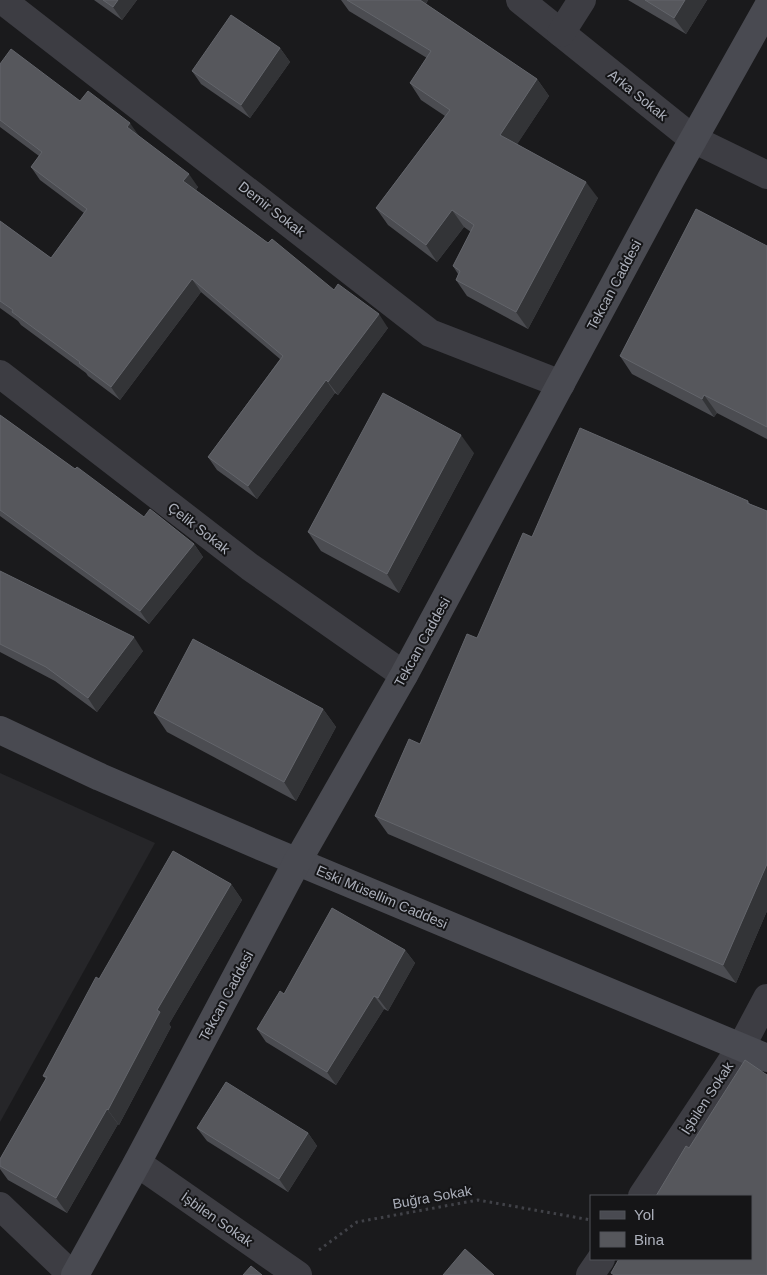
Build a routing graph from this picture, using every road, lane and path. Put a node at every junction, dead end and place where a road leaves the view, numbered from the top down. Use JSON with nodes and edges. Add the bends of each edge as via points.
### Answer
{"nodes":[{"id":1,"x":2,"y":0,"type":"edge"},
{"id":2,"x":520,"y":0,"type":"edge"},
{"id":3,"x":582,"y":0,"type":"edge"},
{"id":4,"x":767,"y":8,"type":"edge"},
{"id":5,"x":562,"y":33,"type":"junction"},
{"id":6,"x":693,"y":139,"type":"junction"},
{"id":7,"x":767,"y":175,"type":"edge"},
{"id":8,"x":0,"y":374,"type":"edge"},
{"id":9,"x":561,"y":384,"type":"junction"},
{"id":10,"x":404,"y":675,"type":"junction"},
{"id":11,"x":0,"y":730,"type":"edge"},
{"id":12,"x":296,"y":862,"type":"junction"},
{"id":13,"x":767,"y":998,"type":"edge"},
{"id":14,"x":741,"y":1047,"type":"junction"},
{"id":15,"x":767,"y":1058,"type":"edge"},
{"id":16,"x":137,"y":1164,"type":"junction"},
{"id":17,"x":643,"y":1195,"type":"edge"},
{"id":18,"x":0,"y":1206,"type":"edge"},
{"id":19,"x":590,"y":1220,"type":"edge"},
{"id":20,"x":600,"y":1260,"type":"edge"},
{"id":21,"x":295,"y":1273,"type":"edge"},
{"id":22,"x":74,"y":1275,"type":"edge"},
{"id":23,"x":590,"y":1275,"type":"edge"}],
"edges":[{"from":1,"to":9,"type":"street","name":"Demir Sokak","via":[[430,333]]},
{"from":2,"to":5,"type":"street","name":"Arka Sokak"},
{"from":3,"to":5,"type":"street"},
{"from":4,"to":6,"type":"street","name":"Tekcan Caddesi"},
{"from":5,"to":6,"type":"street","name":"Arka Sokak"},
{"from":6,"to":7,"type":"street","name":"Arka Sokak"},
{"from":6,"to":9,"type":"street","name":"Tekcan Caddesi"},
{"from":8,"to":10,"type":"street","name":"Çelik Sokak","via":[[250,567]]},
{"from":9,"to":10,"type":"street","name":"Tekcan Caddesi"},
{"from":10,"to":12,"type":"street","name":"Tekcan Caddesi"},
{"from":11,"to":12,"type":"street","name":"Eski Müsellim Caddesi"},
{"from":12,"to":14,"type":"street","name":"Eski Müsellim Caddesi"},
{"from":12,"to":16,"type":"street","name":"Tekcan Caddesi"},
{"from":13,"to":14,"type":"street","name":"İşbilen Sokak"},
{"from":14,"to":15,"type":"street","name":"Eski Müsellim Caddesi"},
{"from":14,"to":17,"type":"street","name":"İşbilen Sokak"},
{"from":16,"to":21,"type":"street","name":"İşbilen Sokak"},
{"from":16,"to":22,"type":"street","name":"Tekcan Caddesi"},
{"from":18,"to":22,"type":"street"},
{"from":19,"to":21,"type":"path","name":"Buğra Sokak","via":[[478,1200],[357,1222]]},
{"from":20,"to":23,"type":"street"}]}
